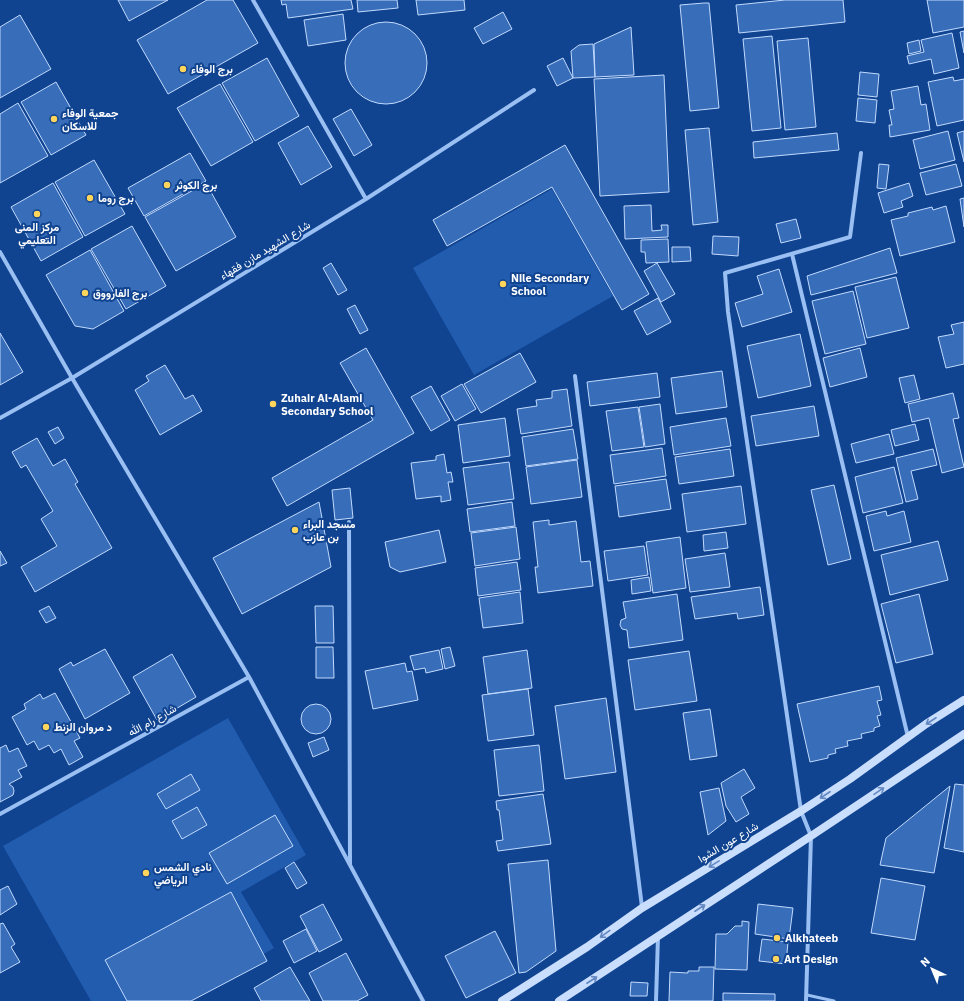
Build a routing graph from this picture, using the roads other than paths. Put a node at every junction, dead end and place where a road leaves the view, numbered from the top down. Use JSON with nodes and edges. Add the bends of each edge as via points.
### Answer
{"nodes":[{"id":1,"x":253,"y":0,"type":"edge"},
{"id":2,"x":534,"y":90,"type":"dead end"},
{"id":3,"x":860,"y":153,"type":"dead end"},
{"id":4,"x":366,"y":199,"type":"junction"},
{"id":5,"x":0,"y":252,"type":"edge"},
{"id":6,"x":792,"y":254,"type":"junction"},
{"id":7,"x":575,"y":376,"type":"dead end"},
{"id":8,"x":72,"y":378,"type":"junction"},
{"id":9,"x":0,"y":418,"type":"edge"},
{"id":10,"x":349,"y":522,"type":"dead end"},
{"id":11,"x":249,"y":677,"type":"junction"},
{"id":12,"x":964,"y":700,"type":"edge"},
{"id":13,"x":964,"y":734,"type":"edge"},
{"id":14,"x":908,"y":738,"type":"junction"},
{"id":15,"x":801,"y":811,"type":"junction"},
{"id":16,"x":0,"y":814,"type":"edge"},
{"id":17,"x":811,"y":836,"type":"junction"},
{"id":18,"x":350,"y":864,"type":"junction"},
{"id":19,"x":642,"y":908,"type":"junction"},
{"id":20,"x":658,"y":936,"type":"junction"},
{"id":21,"x":807,"y":994,"type":"junction"},
{"id":22,"x":423,"y":1001,"type":"edge"},
{"id":23,"x":502,"y":1001,"type":"edge"},
{"id":24,"x":559,"y":1001,"type":"edge"},
{"id":25,"x":656,"y":1001,"type":"edge"},
{"id":26,"x":806,"y":1001,"type":"edge"},
{"id":27,"x":834,"y":1001,"type":"edge"}],
"edges":[{"from":1,"to":4,"type":"street"},
{"from":2,"to":4,"type":"street","name":"شارع الشهيد مازن فقهاء"},
{"from":3,"to":6,"type":"street","via":[[850,237]]},
{"from":4,"to":8,"type":"street","name":"شارع الشهيد مازن فقهاء"},
{"from":5,"to":8,"type":"street"},
{"from":6,"to":14,"type":"street"},
{"from":6,"to":15,"type":"street","via":[[725,274],[728,312]]},
{"from":7,"to":19,"type":"street"},
{"from":8,"to":9,"type":"street","name":"شارع الشهيد مازن فقهاء"},
{"from":8,"to":11,"type":"street"},
{"from":10,"to":18,"type":"street"},
{"from":11,"to":16,"type":"street","name":"شارع رام الله"},
{"from":11,"to":18,"type":"street"},
{"from":12,"to":14,"type":"main road","name":"شارع عون الشوا","one_way":true},
{"from":17,"to":13,"type":"main road","one_way":true},
{"from":14,"to":15,"type":"main road","name":"شارع عون الشوا","one_way":true},
{"from":15,"to":17,"type":"street"},
{"from":15,"to":19,"type":"main road","name":"شارع عون الشوا","one_way":true},
{"from":20,"to":17,"type":"main road","one_way":true},
{"from":17,"to":21,"type":"street"},
{"from":18,"to":22,"type":"street"},
{"from":19,"to":23,"type":"main road","name":"شارع عون الشوا","one_way":true,"via":[[587,947]]},
{"from":24,"to":20,"type":"main road","one_way":true},
{"from":20,"to":25,"type":"street"},
{"from":21,"to":26,"type":"street"},
{"from":21,"to":27,"type":"lane"}]}
